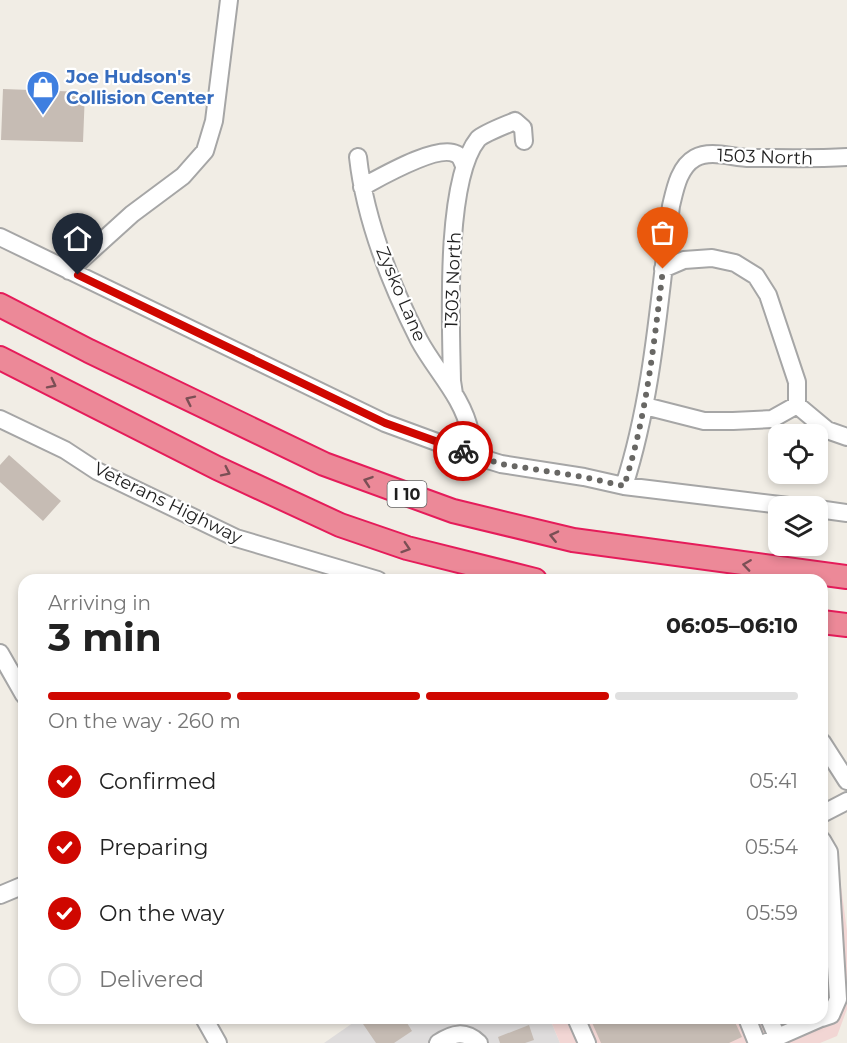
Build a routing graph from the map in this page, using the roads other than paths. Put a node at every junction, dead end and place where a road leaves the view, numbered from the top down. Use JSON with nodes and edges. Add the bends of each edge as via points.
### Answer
{"nodes":[{"id":1,"x":229,"y":0,"type":"edge"},
{"id":2,"x":524,"y":141,"type":"dead end"},
{"id":3,"x":358,"y":157,"type":"dead end"},
{"id":4,"x":847,"y":157,"type":"edge"},
{"id":5,"x":464,"y":166,"type":"junction"},
{"id":6,"x":362,"y":187,"type":"junction"},
{"id":7,"x":0,"y":237,"type":"edge"},
{"id":8,"x":663,"y":269,"type":"junction"},
{"id":9,"x":69,"y":271,"type":"junction"},
{"id":10,"x":0,"y":304,"type":"edge"},
{"id":11,"x":0,"y":358,"type":"edge"},
{"id":12,"x":454,"y":394,"type":"junction"},
{"id":13,"x":797,"y":405,"type":"junction"},
{"id":14,"x":645,"y":406,"type":"junction"},
{"id":15,"x":0,"y":419,"type":"edge"},
{"id":16,"x":847,"y":437,"type":"edge"},
{"id":17,"x":472,"y":455,"type":"junction"},
{"id":18,"x":624,"y":486,"type":"junction"},
{"id":19,"x":768,"y":503,"type":"edge"},
{"id":20,"x":828,"y":510,"type":"edge"},
{"id":21,"x":847,"y":513,"type":"edge"},
{"id":22,"x":358,"y":574,"type":"edge"},
{"id":23,"x":511,"y":574,"type":"edge"},
{"id":24,"x":825,"y":574,"type":"edge"},
{"id":25,"x":828,"y":574,"type":"edge"},
{"id":26,"x":847,"y":577,"type":"edge"},
{"id":27,"x":828,"y":623,"type":"edge"},
{"id":28,"x":847,"y":625,"type":"edge"},
{"id":29,"x":0,"y":653,"type":"edge"},
{"id":30,"x":18,"y":684,"type":"edge"},
{"id":31,"x":828,"y":751,"type":"edge"},
{"id":32,"x":847,"y":781,"type":"edge"},
{"id":33,"x":847,"y":801,"type":"edge"},
{"id":34,"x":828,"y":810,"type":"edge"},
{"id":35,"x":828,"y":850,"type":"edge"},
{"id":36,"x":18,"y":888,"type":"edge"},
{"id":37,"x":0,"y":895,"type":"edge"},
{"id":38,"x":828,"y":1015,"type":"edge"},
{"id":39,"x":207,"y":1024,"type":"edge"},
{"id":40,"x":579,"y":1024,"type":"edge"},
{"id":41,"x":749,"y":1024,"type":"edge"},
{"id":42,"x":769,"y":1024,"type":"edge"},
{"id":43,"x":808,"y":1024,"type":"edge"},
{"id":44,"x":770,"y":1040,"type":"edge"},
{"id":45,"x":218,"y":1043,"type":"edge"},
{"id":46,"x":438,"y":1043,"type":"edge"},
{"id":47,"x":479,"y":1043,"type":"edge"},
{"id":48,"x":587,"y":1043,"type":"edge"},
{"id":49,"x":757,"y":1043,"type":"edge"}],
"edges":[{"from":1,"to":9,"type":"street","via":[[214,121],[205,151],[183,176],[132,214]]},
{"from":2,"to":5,"type":"street","name":"1303 North","via":[[523,128],[515,121],[479,138]]},
{"from":3,"to":6,"type":"street","name":"Zysko Lane"},
{"from":4,"to":8,"type":"street","name":"1503 North","via":[[747,158],[714,154],[693,159],[676,186]]},
{"from":5,"to":6,"type":"street","via":[[461,157],[445,152],[416,160]]},
{"from":5,"to":12,"type":"street","name":"1303 North","via":[[455,213],[452,270]]},
{"from":6,"to":12,"type":"street","name":"Zysko Lane","via":[[396,293],[429,358]]},
{"from":7,"to":9,"type":"street"},
{"from":8,"to":13,"type":"street","via":[[684,260],[712,258],[735,263],[756,276],[768,294],[793,371]]},
{"from":8,"to":14,"type":"street"},
{"from":9,"to":17,"type":"street","via":[[385,423]]},
{"from":24,"to":10,"type":"highway","number":"I 10","one_way":true,"via":[[573,540],[453,511],[324,464]]},
{"from":11,"to":23,"type":"highway","one_way":true,"via":[[217,468],[340,525],[407,548]]},
{"from":12,"to":17,"type":"street","via":[[466,417]]},
{"from":13,"to":14,"type":"street","via":[[772,419],[733,422],[704,421]]},
{"from":13,"to":16,"type":"street","via":[[827,429]]},
{"from":14,"to":18,"type":"street"},
{"from":15,"to":22,"type":"street","name":"Veterans Highway","via":[[236,538]]},
{"from":17,"to":18,"type":"street","via":[[501,464]]},
{"from":18,"to":19,"type":"street"},
{"from":20,"to":21,"type":"street"},
{"from":26,"to":25,"type":"highway","number":"I 10","one_way":true},
{"from":27,"to":28,"type":"highway"},
{"from":29,"to":30,"type":"street"},
{"from":31,"to":32,"type":"street"},
{"from":33,"to":34,"type":"street"},
{"from":35,"to":38,"type":"street","via":[[838,999]]},
{"from":36,"to":37,"type":"street"},
{"from":39,"to":45,"type":"street"},
{"from":40,"to":48,"type":"street"},
{"from":41,"to":49,"type":"street"},
{"from":42,"to":44,"type":"street"},
{"from":43,"to":44,"type":"street"},
{"from":46,"to":47,"type":"street","via":[[456,1034],[472,1036]]}]}
